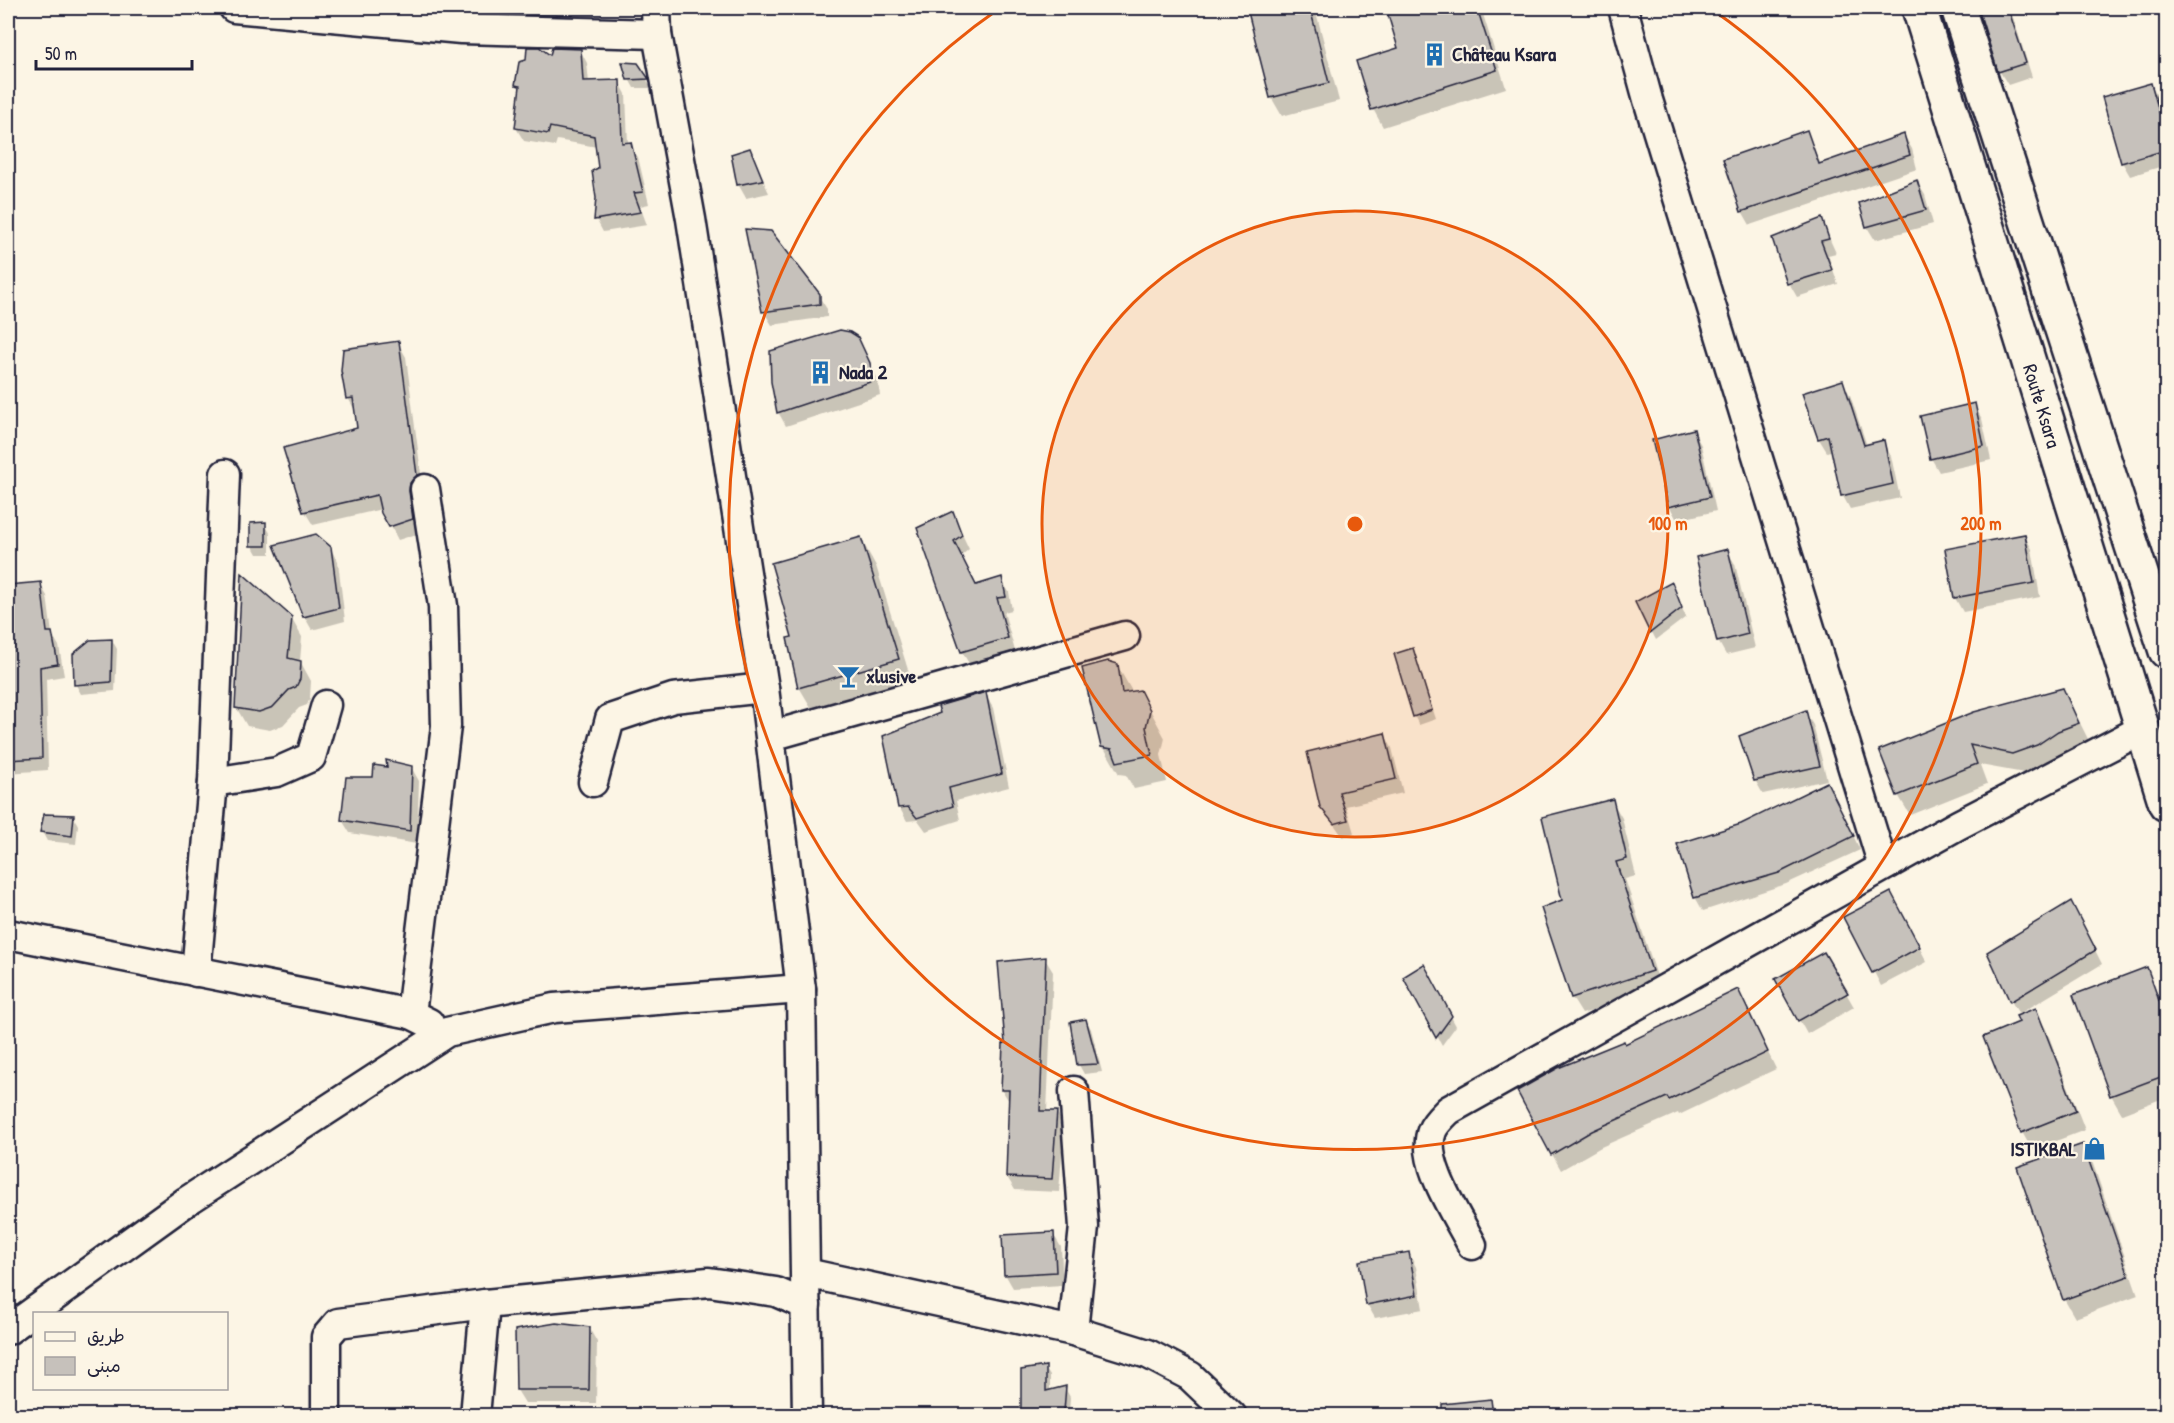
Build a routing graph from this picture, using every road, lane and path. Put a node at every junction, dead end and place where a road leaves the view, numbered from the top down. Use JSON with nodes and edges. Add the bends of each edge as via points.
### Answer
{"nodes":[{"id":1,"x":234,"y":8,"type":"edge"},
{"id":2,"x":1623,"y":8,"type":"edge"},
{"id":3,"x":1919,"y":8,"type":"edge"},
{"id":4,"x":1958,"y":8,"type":"edge"},
{"id":5,"x":657,"y":21,"type":"edge"},
{"id":6,"x":225,"y":474,"type":"dead end"},
{"id":7,"x":425,"y":489,"type":"dead end"},
{"id":8,"x":1125,"y":636,"type":"dead end"},
{"id":9,"x":2166,"y":651,"type":"edge"},
{"id":10,"x":764,"y":688,"type":"junction"},
{"id":11,"x":326,"y":705,"type":"dead end"},
{"id":12,"x":2143,"y":729,"type":"junction"},
{"id":13,"x":771,"y":736,"type":"junction"},
{"id":14,"x":213,"y":782,"type":"junction"},
{"id":15,"x":593,"y":782,"type":"dead end"},
{"id":16,"x":2166,"y":804,"type":"edge"},
{"id":17,"x":1883,"y":866,"type":"junction"},
{"id":18,"x":8,"y":934,"type":"edge"},
{"id":19,"x":196,"y":972,"type":"junction"},
{"id":20,"x":801,"y":989,"type":"junction"},
{"id":21,"x":411,"y":1014,"type":"junction"},
{"id":22,"x":447,"y":1032,"type":"junction"},
{"id":23,"x":1074,"y":1090,"type":"dead end"},
{"id":24,"x":1472,"y":1245,"type":"dead end"},
{"id":25,"x":806,"y":1273,"type":"junction"},
{"id":26,"x":485,"y":1304,"type":"junction"},
{"id":27,"x":806,"y":1305,"type":"junction"},
{"id":28,"x":33,"y":1312,"type":"edge"},
{"id":29,"x":33,"y":1312,"type":"edge"},
{"id":30,"x":8,"y":1330,"type":"edge"},
{"id":31,"x":1073,"y":1331,"type":"junction"},
{"id":32,"x":326,"y":1416,"type":"edge"},
{"id":33,"x":475,"y":1416,"type":"edge"},
{"id":34,"x":807,"y":1416,"type":"edge"},
{"id":35,"x":1232,"y":1416,"type":"edge"}],
"edges":[{"from":1,"to":5,"type":"street","via":[[461,29]]},
{"from":2,"to":17,"type":"street"},
{"from":3,"to":12,"type":"main road","name":"Route Ksara"},
{"from":4,"to":9,"type":"main road"},
{"from":5,"to":10,"type":"street"},
{"from":6,"to":14,"type":"street"},
{"from":7,"to":21,"type":"street","via":[[443,606],[446,726]]},
{"from":8,"to":13,"type":"street"},
{"from":10,"to":13,"type":"street"},
{"from":10,"to":15,"type":"street","via":[[673,698],[610,719]]},
{"from":11,"to":14,"type":"street","via":[[311,757],[277,771]]},
{"from":12,"to":16,"type":"main road","name":"Route Ksara"},
{"from":12,"to":17,"type":"street"},
{"from":13,"to":20,"type":"street"},
{"from":14,"to":19,"type":"street"},
{"from":17,"to":24,"type":"street","via":[[1449,1110],[1432,1130],[1431,1155],[1438,1178]]},
{"from":18,"to":19,"type":"street"},
{"from":19,"to":21,"type":"street"},
{"from":20,"to":22,"type":"street","via":[[554,1008]]},
{"from":20,"to":25,"type":"street"},
{"from":21,"to":22,"type":"street"},
{"from":22,"to":28,"type":"street","via":[[188,1201]]},
{"from":23,"to":31,"type":"street","via":[[1084,1227]]},
{"from":25,"to":27,"type":"street"},
{"from":25,"to":31,"type":"street"},
{"from":26,"to":27,"type":"street","via":[[709,1282],[776,1292]]},
{"from":26,"to":32,"type":"street","via":[[338,1323],[326,1337]]},
{"from":26,"to":33,"type":"street"},
{"from":27,"to":34,"type":"street"},
{"from":29,"to":30,"type":"street"},
{"from":31,"to":35,"type":"street","via":[[1148,1354],[1190,1376]]}]}
